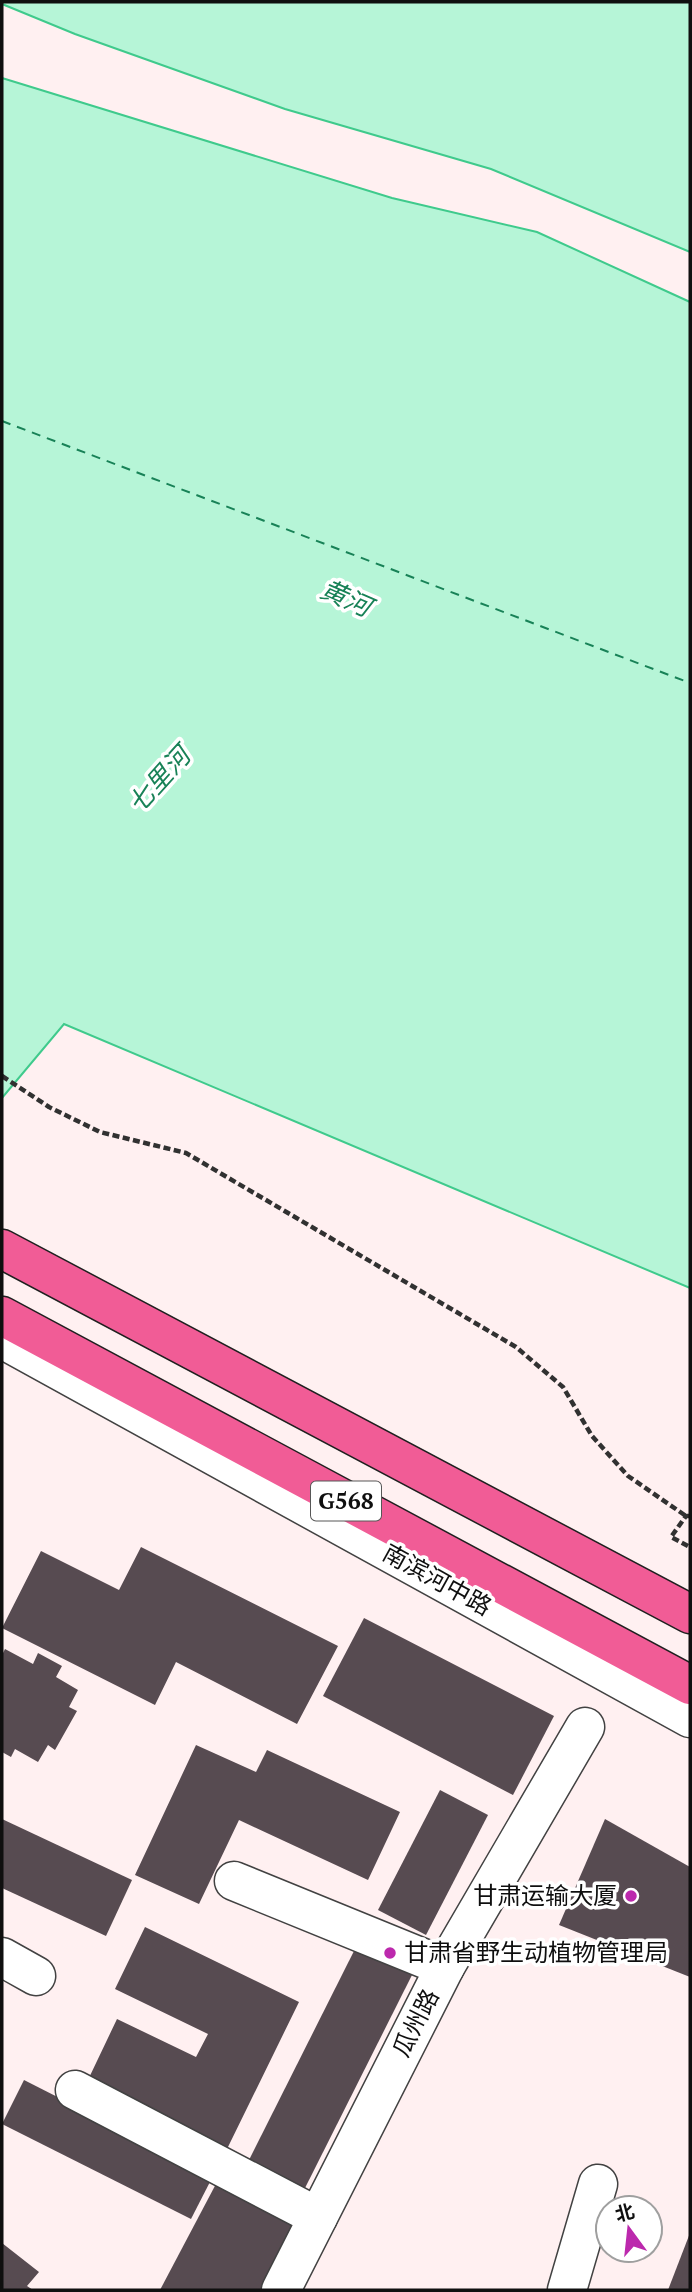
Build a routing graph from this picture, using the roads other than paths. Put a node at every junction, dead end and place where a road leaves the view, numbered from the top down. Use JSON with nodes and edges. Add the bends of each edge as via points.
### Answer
{"nodes":[{"id":1,"x":2,"y":1249,"type":"edge"},
{"id":2,"x":2,"y":1316,"type":"edge"},
{"id":3,"x":2,"y":1339,"type":"edge"},
{"id":4,"x":690,"y":1614,"type":"edge"},
{"id":5,"x":690,"y":1685,"type":"edge"},
{"id":6,"x":690,"y":1718,"type":"edge"},
{"id":7,"x":585,"y":1727,"type":"dead end"},
{"id":8,"x":234,"y":1881,"type":"dead end"},
{"id":9,"x":2,"y":1957,"type":"edge"},
{"id":10,"x":445,"y":1967,"type":"junction"},
{"id":11,"x":36,"y":1976,"type":"dead end"},
{"id":12,"x":75,"y":2090,"type":"dead end"},
{"id":13,"x":598,"y":2184,"type":"dead end"},
{"id":14,"x":318,"y":2217,"type":"junction"},
{"id":15,"x":281,"y":2290,"type":"edge"},
{"id":16,"x":566,"y":2290,"type":"edge"}],
"edges":[{"from":1,"to":4,"type":"highway","number":"G568"},
{"from":2,"to":5,"type":"highway","name":"南滨河中路","number":"G568"},
{"from":3,"to":6,"type":"street","name":"南滨河中路"},
{"from":7,"to":10,"type":"street","name":"瓜州路"},
{"from":8,"to":10,"type":"street"},
{"from":9,"to":11,"type":"street"},
{"from":10,"to":14,"type":"street","name":"瓜州路"},
{"from":12,"to":14,"type":"street"},
{"from":13,"to":16,"type":"street"},
{"from":14,"to":15,"type":"street","name":"瓜州路"}]}
